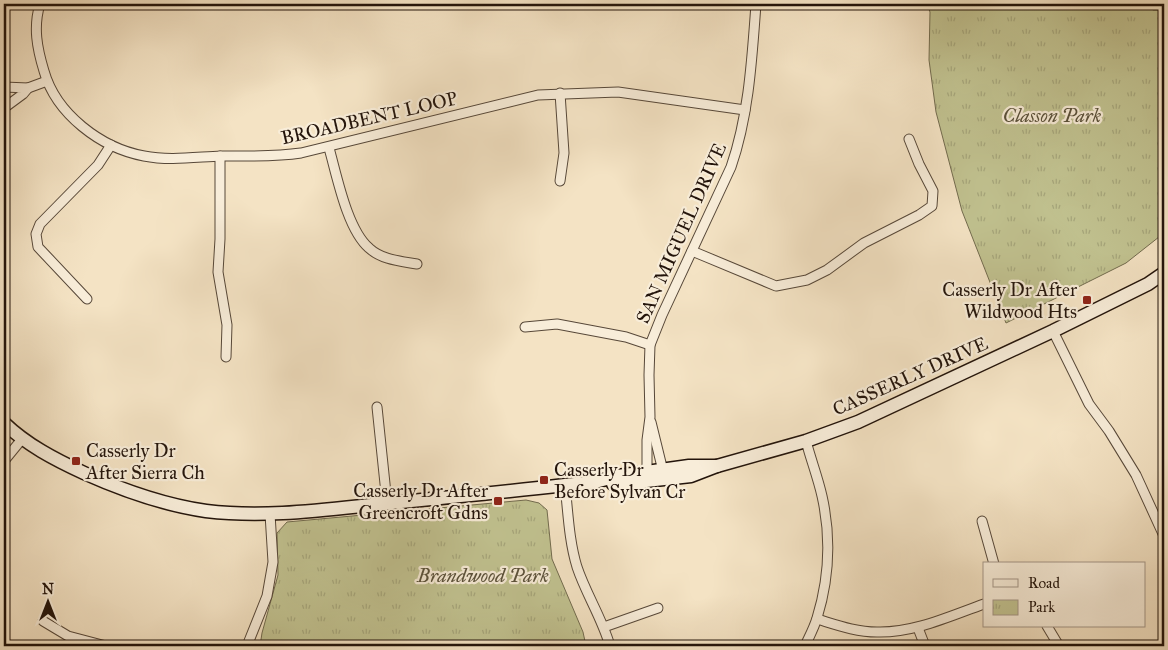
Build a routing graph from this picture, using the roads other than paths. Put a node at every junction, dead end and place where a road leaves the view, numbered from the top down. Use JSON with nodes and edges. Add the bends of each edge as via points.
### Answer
{"nodes":[{"id":1,"x":40,"y":4,"type":"edge"},
{"id":2,"x":756,"y":4,"type":"edge"},
{"id":3,"x":47,"y":81,"type":"junction"},
{"id":4,"x":4,"y":87,"type":"edge"},
{"id":5,"x":28,"y":88,"type":"junction"},
{"id":6,"x":560,"y":93,"type":"junction"},
{"id":7,"x":4,"y":108,"type":"edge"},
{"id":8,"x":745,"y":110,"type":"junction"},
{"id":9,"x":909,"y":139,"type":"dead end"},
{"id":10,"x":111,"y":145,"type":"junction"},
{"id":11,"x":329,"y":148,"type":"junction"},
{"id":12,"x":220,"y":156,"type":"junction"},
{"id":13,"x":560,"y":181,"type":"dead end"},
{"id":14,"x":692,"y":251,"type":"junction"},
{"id":15,"x":417,"y":264,"type":"dead end"},
{"id":16,"x":1164,"y":273,"type":"edge"},
{"id":17,"x":88,"y":299,"type":"dead end"},
{"id":18,"x":525,"y":328,"type":"dead end"},
{"id":19,"x":1054,"y":331,"type":"junction"},
{"id":20,"x":650,"y":345,"type":"junction"},
{"id":21,"x":226,"y":357,"type":"dead end"},
{"id":22,"x":377,"y":407,"type":"dead end"},
{"id":23,"x":650,"y":417,"type":"junction"},
{"id":24,"x":4,"y":423,"type":"edge"},
{"id":25,"x":22,"y":440,"type":"junction"},
{"id":26,"x":806,"y":441,"type":"junction"},
{"id":27,"x":4,"y":461,"type":"edge"},
{"id":28,"x":664,"y":475,"type":"junction"},
{"id":29,"x":647,"y":477,"type":"junction"},
{"id":30,"x":565,"y":486,"type":"junction"},
{"id":31,"x":387,"y":503,"type":"junction"},
{"id":32,"x":270,"y":514,"type":"junction"},
{"id":33,"x":982,"y":522,"type":"dead end"},
{"id":34,"x":1164,"y":536,"type":"edge"},
{"id":35,"x":993,"y":562,"type":"edge"},
{"id":36,"x":983,"y":604,"type":"edge"},
{"id":37,"x":658,"y":608,"type":"dead end"},
{"id":38,"x":817,"y":619,"type":"junction"},
{"id":39,"x":43,"y":621,"type":"dead end"},
{"id":40,"x":604,"y":627,"type":"junction"},
{"id":41,"x":918,"y":628,"type":"junction"},
{"id":42,"x":1048,"y":628,"type":"edge"},
{"id":43,"x":106,"y":646,"type":"edge"},
{"id":44,"x":247,"y":646,"type":"edge"},
{"id":45,"x":610,"y":646,"type":"edge"},
{"id":46,"x":805,"y":646,"type":"edge"},
{"id":47,"x":925,"y":646,"type":"edge"},
{"id":48,"x":1059,"y":646,"type":"edge"}],
"edges":[{"from":1,"to":3,"type":"street","name":"BROADBENT LOOP","via":[[37,50]]},
{"from":2,"to":8,"type":"street","name":"SAN MIGUEL DRIVE"},
{"from":3,"to":5,"type":"street"},
{"from":3,"to":10,"type":"street","name":"BROADBENT LOOP","via":[[56,99],[75,119]]},
{"from":4,"to":5,"type":"street"},
{"from":5,"to":7,"type":"street"},
{"from":6,"to":8,"type":"street","name":"BROADBENT LOOP","via":[[618,92]]},
{"from":6,"to":11,"type":"street","name":"BROADBENT LOOP","via":[[538,95]]},
{"from":6,"to":13,"type":"street","via":[[564,143]]},
{"from":8,"to":14,"type":"street","name":"SAN MIGUEL DRIVE","via":[[739,145],[731,167]]},
{"from":9,"to":14,"type":"street","via":[[933,191],[932,206],[864,243],[808,280],[776,286]]},
{"from":10,"to":12,"type":"street","name":"BROADBENT LOOP","via":[[144,156]]},
{"from":10,"to":17,"type":"street","via":[[98,165],[40,224],[36,234],[38,247]]},
{"from":11,"to":12,"type":"street","name":"BROADBENT LOOP","via":[[278,156]]},
{"from":11,"to":15,"type":"street","via":[[350,218],[359,236],[369,248],[381,255]]},
{"from":12,"to":21,"type":"street","via":[[218,272],[227,325]]},
{"from":14,"to":20,"type":"street","name":"SAN MIGUEL DRIVE"},
{"from":16,"to":19,"type":"street","name":"CASSERLY DRIVE"},
{"from":18,"to":20,"type":"street","via":[[557,324],[626,337]]},
{"from":19,"to":26,"type":"street","name":"CASSERLY DRIVE","via":[[895,406]]},
{"from":19,"to":34,"type":"street","via":[[1089,404],[1136,475]]},
{"from":20,"to":23,"type":"street","name":"SAN MIGUEL DRIVE"},
{"from":22,"to":31,"type":"street"},
{"from":23,"to":28,"type":"street","name":"SAN MIGUEL DRIVE"},
{"from":23,"to":29,"type":"street","name":"SAN MIGUEL DRIVE"},
{"from":24,"to":25,"type":"street","name":"CASSERLY DRIVE"},
{"from":25,"to":27,"type":"street"},
{"from":25,"to":32,"type":"street","name":"CASSERLY DRIVE","via":[[93,477],[155,500],[206,511]]},
{"from":26,"to":28,"type":"street","name":"CASSERLY DRIVE","via":[[717,466],[689,466]]},
{"from":26,"to":38,"type":"street","via":[[827,523],[827,567]]},
{"from":28,"to":29,"type":"street","name":"CASSERLY DRIVE"},
{"from":29,"to":30,"type":"street","name":"CASSERLY DRIVE","via":[[618,476]]},
{"from":30,"to":31,"type":"street","name":"CASSERLY DRIVE"},
{"from":30,"to":40,"type":"street","via":[[577,566]]},
{"from":31,"to":32,"type":"street","name":"CASSERLY DRIVE"},
{"from":32,"to":44,"type":"street","via":[[273,562],[268,596]]},
{"from":33,"to":35,"type":"street"},
{"from":36,"to":41,"type":"street"},
{"from":37,"to":40,"type":"street"},
{"from":38,"to":41,"type":"street","via":[[876,632]]},
{"from":38,"to":46,"type":"street"},
{"from":39,"to":43,"type":"street","via":[[68,636]]},
{"from":40,"to":45,"type":"street"},
{"from":41,"to":47,"type":"street"},
{"from":42,"to":48,"type":"street"}]}
